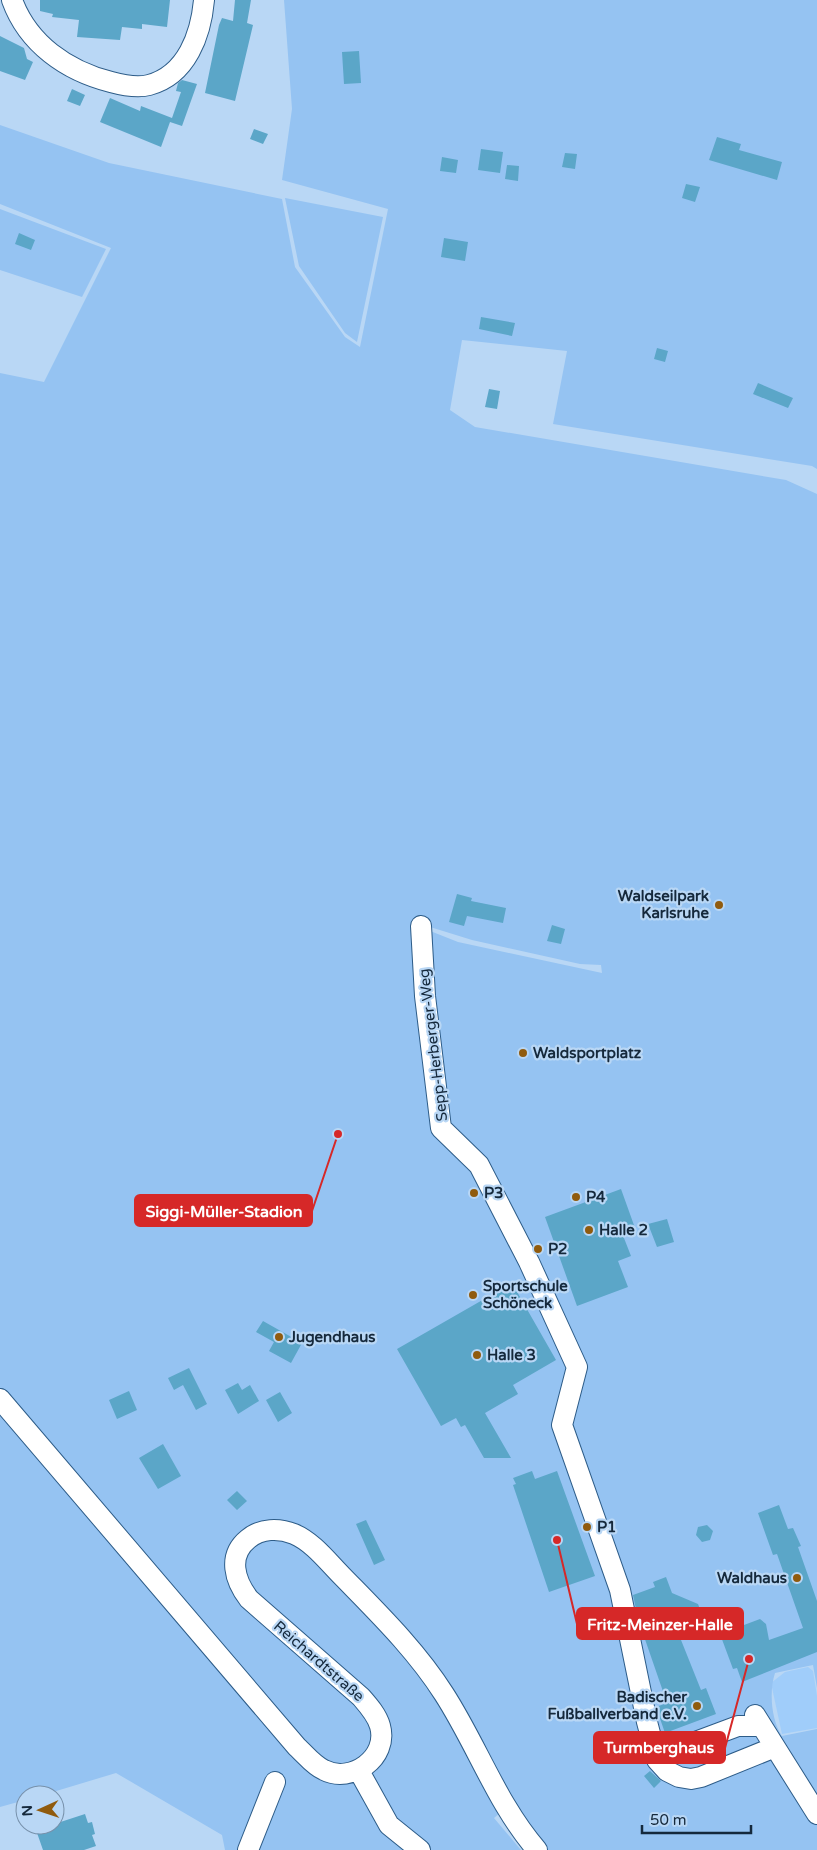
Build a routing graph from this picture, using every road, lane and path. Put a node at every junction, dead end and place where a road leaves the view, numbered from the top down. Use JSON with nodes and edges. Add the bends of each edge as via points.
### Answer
{"nodes":[{"id":1,"x":12,"y":0,"type":"edge"},
{"id":2,"x":204,"y":0,"type":"edge"},
{"id":3,"x":421,"y":926,"type":"dead end"},
{"id":4,"x":0,"y":1399,"type":"edge"},
{"id":5,"x":775,"y":1747,"type":"junction"},
{"id":6,"x":671,"y":1750,"type":"dead end"},
{"id":7,"x":359,"y":1771,"type":"junction"},
{"id":8,"x":275,"y":1782,"type":"dead end"},
{"id":9,"x":817,"y":1814,"type":"edge"},
{"id":10,"x":248,"y":1850,"type":"edge"},
{"id":11,"x":420,"y":1850,"type":"edge"},
{"id":12,"x":537,"y":1850,"type":"edge"}],
"edges":[{"from":1,"to":2,"type":"street","via":[[22,21],[62,64],[90,77],[122,85],[149,85],[170,74],[191,52],[202,23]]},
{"from":3,"to":5,"type":"street","name":"Sepp-Herberger-Weg","via":[[425,996],[441,1128],[479,1165],[529,1262],[577,1367],[562,1425],[620,1590],[658,1760],[672,1774],[691,1779]]},
{"from":4,"to":7,"type":"street","via":[[297,1747],[324,1770],[337,1774]]},
{"from":5,"to":6,"type":"street","via":[[758,1720]]},
{"from":5,"to":9,"type":"street"},
{"from":7,"to":11,"type":"street","via":[[389,1825]]},
{"from":7,"to":12,"type":"street","name":"Reichardtstraße","via":[[375,1756],[381,1736],[371,1708],[255,1605],[237,1580],[234,1572],[238,1552],[248,1538],[260,1532],[283,1530],[306,1541],[397,1634],[444,1693],[498,1795]]},
{"from":8,"to":10,"type":"street"}]}
